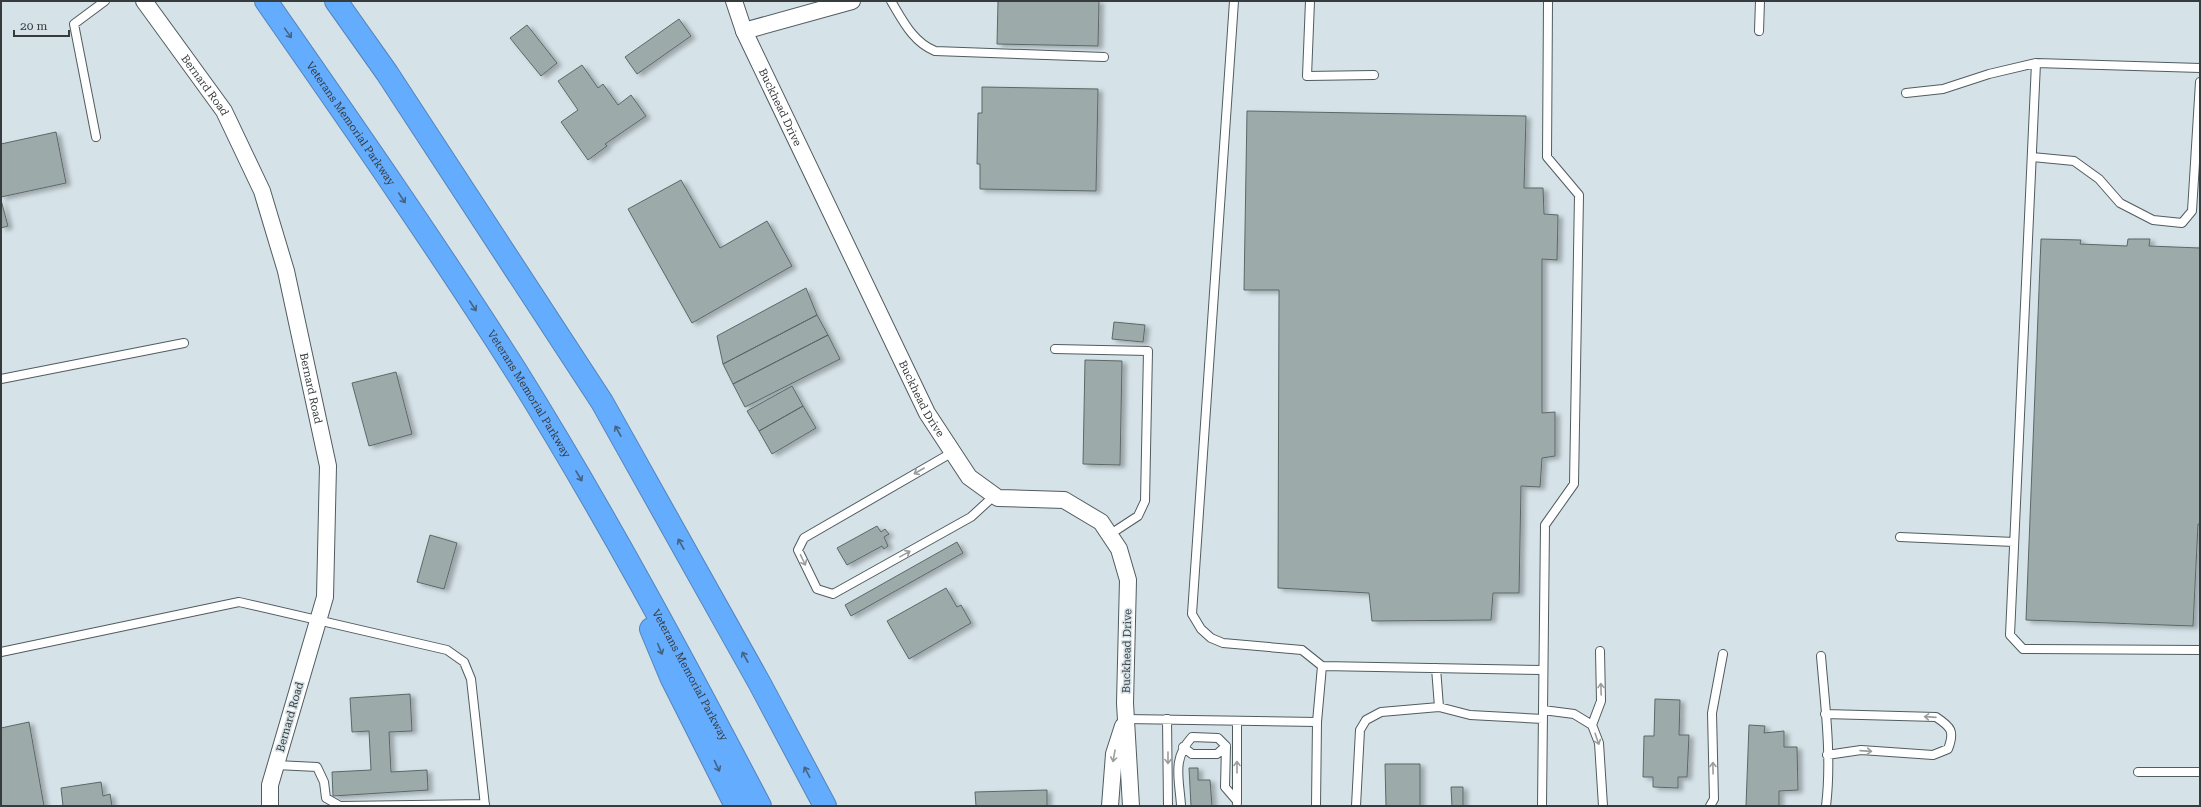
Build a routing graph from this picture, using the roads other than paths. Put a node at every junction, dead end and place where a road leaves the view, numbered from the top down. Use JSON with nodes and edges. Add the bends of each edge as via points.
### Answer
{"nodes":[{"id":1,"x":105,"y":1,"type":"edge"},
{"id":2,"x":144,"y":1,"type":"edge"},
{"id":3,"x":266,"y":1,"type":"edge"},
{"id":4,"x":336,"y":1,"type":"edge"},
{"id":5,"x":734,"y":1,"type":"edge"},
{"id":6,"x":852,"y":1,"type":"edge"},
{"id":7,"x":890,"y":1,"type":"edge"},
{"id":8,"x":1234,"y":1,"type":"edge"},
{"id":9,"x":1310,"y":1,"type":"edge"},
{"id":10,"x":1548,"y":1,"type":"edge"},
{"id":11,"x":1760,"y":1,"type":"edge"},
{"id":12,"x":744,"y":31,"type":"junction"},
{"id":13,"x":1759,"y":31,"type":"dead end"},
{"id":14,"x":1104,"y":57,"type":"dead end"},
{"id":15,"x":2036,"y":62,"type":"junction"},
{"id":16,"x":2200,"y":68,"type":"edge"},
{"id":17,"x":1374,"y":75,"type":"dead end"},
{"id":18,"x":2200,"y":82,"type":"edge"},
{"id":19,"x":1906,"y":93,"type":"dead end"},
{"id":20,"x":96,"y":137,"type":"dead end"},
{"id":21,"x":2032,"y":156,"type":"junction"},
{"id":22,"x":184,"y":343,"type":"dead end"},
{"id":23,"x":1054,"y":349,"type":"dead end"},
{"id":24,"x":1,"y":379,"type":"edge"},
{"id":25,"x":953,"y":452,"type":"junction"},
{"id":26,"x":994,"y":495,"type":"junction"},
{"id":27,"x":614,"y":535,"type":"junction"},
{"id":28,"x":1109,"y":535,"type":"junction"},
{"id":29,"x":1900,"y":536,"type":"dead end"},
{"id":30,"x":2014,"y":542,"type":"junction"},
{"id":31,"x":318,"y":620,"type":"junction"},
{"id":32,"x":2200,"y":650,"type":"edge"},
{"id":33,"x":1600,"y":651,"type":"dead end"},
{"id":34,"x":1,"y":652,"type":"edge"},
{"id":35,"x":1723,"y":654,"type":"dead end"},
{"id":36,"x":1821,"y":656,"type":"dead end"},
{"id":37,"x":1322,"y":666,"type":"junction"},
{"id":38,"x":1436,"y":668,"type":"junction"},
{"id":39,"x":1543,"y":670,"type":"junction"},
{"id":40,"x":1439,"y":707,"type":"junction"},
{"id":41,"x":1543,"y":710,"type":"junction"},
{"id":42,"x":1825,"y":714,"type":"junction"},
{"id":43,"x":1126,"y":719,"type":"junction"},
{"id":44,"x":1168,"y":719,"type":"junction"},
{"id":45,"x":1543,"y":719,"type":"junction"},
{"id":46,"x":1237,"y":721,"type":"junction"},
{"id":47,"x":1317,"y":722,"type":"junction"},
{"id":48,"x":1592,"y":725,"type":"junction"},
{"id":49,"x":1226,"y":746,"type":"junction"},
{"id":50,"x":1183,"y":747,"type":"junction"},
{"id":51,"x":1828,"y":755,"type":"junction"},
{"id":52,"x":276,"y":765,"type":"junction"},
{"id":53,"x":2138,"y":772,"type":"dead end"},
{"id":54,"x":2200,"y":772,"type":"edge"},
{"id":55,"x":825,"y":801,"type":"edge"},
{"id":56,"x":1237,"y":803,"type":"edge"},
{"id":57,"x":485,"y":805,"type":"edge"},
{"id":58,"x":1181,"y":805,"type":"dead end"},
{"id":59,"x":270,"y":806,"type":"edge"},
{"id":60,"x":736,"y":806,"type":"edge"},
{"id":61,"x":760,"y":806,"type":"edge"},
{"id":62,"x":1110,"y":806,"type":"edge"},
{"id":63,"x":1131,"y":806,"type":"edge"},
{"id":64,"x":1168,"y":806,"type":"edge"},
{"id":65,"x":1316,"y":806,"type":"edge"},
{"id":66,"x":1356,"y":806,"type":"edge"},
{"id":67,"x":1542,"y":806,"type":"edge"},
{"id":68,"x":1603,"y":806,"type":"edge"},
{"id":69,"x":1710,"y":806,"type":"edge"},
{"id":70,"x":1826,"y":806,"type":"edge"}],
"edges":[{"from":1,"to":20,"type":"lane","via":[[74,24]]},
{"from":2,"to":31,"type":"street","name":"Bernard Road","via":[[224,111],[262,191],[286,270],[328,466],[325,597]]},
{"from":3,"to":27,"type":"highway","name":"Veterans Memorial Parkway","one_way":true,"via":[[385,172],[516,372]]},
{"from":55,"to":4,"type":"highway","one_way":true,"via":[[602,402],[387,73]]},
{"from":5,"to":12,"type":"street","name":"Buckhead Drive"},
{"from":6,"to":12,"type":"street"},
{"from":7,"to":14,"type":"lane","via":[[911,33],[924,47],[935,51]]},
{"from":8,"to":37,"type":"lane","via":[[1192,614],[1201,629],[1211,638],[1223,643],[1302,650]]},
{"from":9,"to":17,"type":"lane","via":[[1307,76]]},
{"from":10,"to":39,"type":"lane","via":[[1547,157],[1579,195],[1574,484],[1545,525]]},
{"from":11,"to":13,"type":"lane"},
{"from":12,"to":25,"type":"street","name":"Buckhead Drive","via":[[927,413]]},
{"from":15,"to":16,"type":"lane"},
{"from":15,"to":19,"type":"lane","via":[[1943,89]]},
{"from":15,"to":21,"type":"lane"},
{"from":18,"to":21,"type":"lane","via":[[2192,211],[2182,223],[2153,220],[2120,203],[2099,179],[2074,161]]},
{"from":21,"to":30,"type":"lane"},
{"from":22,"to":24,"type":"lane"},
{"from":23,"to":28,"type":"lane","via":[[1148,351],[1145,501],[1138,516]]},
{"from":25,"to":26,"type":"street","name":"Buckhead Drive","via":[[969,477]]},
{"from":25,"to":26,"type":"lane","one_way":true,"via":[[804,538],[798,550],[817,589],[833,594],[971,517]]},
{"from":26,"to":28,"type":"street","name":"Buckhead Drive","via":[[998,498],[1064,500],[1101,522]]},
{"from":27,"to":60,"type":"highway","one_way":true,"via":[[671,677]]},
{"from":27,"to":61,"type":"highway","name":"Veterans Memorial Parkway"},
{"from":28,"to":43,"type":"street","name":"Buckhead Drive","via":[[1119,549],[1128,580]]},
{"from":29,"to":30,"type":"lane"},
{"from":30,"to":32,"type":"lane","via":[[2010,635],[2023,649]]},
{"from":31,"to":34,"type":"lane","via":[[238,602]]},
{"from":31,"to":52,"type":"street","name":"Bernard Road"},
{"from":31,"to":57,"type":"lane","via":[[447,650],[464,662],[471,678]]},
{"from":48,"to":33,"type":"lane","one_way":true,"via":[[1601,700]]},
{"from":69,"to":35,"type":"lane","one_way":true,"via":[[1714,799],[1712,713]]},
{"from":36,"to":42,"type":"lane"},
{"from":37,"to":38,"type":"lane"},
{"from":37,"to":47,"type":"lane"},
{"from":38,"to":39,"type":"lane"},
{"from":38,"to":40,"type":"lane"},
{"from":39,"to":41,"type":"lane"},
{"from":40,"to":45,"type":"lane","via":[[1470,715]]},
{"from":40,"to":66,"type":"lane","via":[[1381,712],[1366,720],[1360,730]]},
{"from":41,"to":45,"type":"lane"},
{"from":41,"to":48,"type":"lane","via":[[1574,714]]},
{"from":42,"to":51,"type":"lane"},
{"from":51,"to":42,"type":"lane","one_way":true,"via":[[1861,750],[1933,755],[1948,749],[1952,737],[1948,726],[1936,717]]},
{"from":43,"to":44,"type":"lane"},
{"from":43,"to":62,"type":"street","name":"Buckhead Drive","one_way":true,"via":[[1114,754]]},
{"from":43,"to":63,"type":"street","name":"Buckhead Drive"},
{"from":44,"to":46,"type":"lane"},
{"from":44,"to":64,"type":"lane","one_way":true},
{"from":45,"to":67,"type":"lane"},
{"from":46,"to":47,"type":"lane"},
{"from":56,"to":46,"type":"lane","one_way":true},
{"from":47,"to":65,"type":"lane"},
{"from":48,"to":68,"type":"lane","one_way":true,"via":[[1599,743]]},
{"from":49,"to":50,"type":"lane","via":[[1217,754],[1192,754]]},
{"from":49,"to":50,"type":"lane","via":[[1218,738],[1192,737]]},
{"from":49,"to":56,"type":"lane","via":[[1225,787]]},
{"from":50,"to":58,"type":"lane","via":[[1179,757]]},
{"from":51,"to":70,"type":"lane","via":[[1829,787]]},
{"from":52,"to":57,"type":"lane","via":[[317,767],[324,782],[326,798],[340,806]]},
{"from":52,"to":59,"type":"street","name":"Bernard Road","via":[[270,785]]},
{"from":53,"to":54,"type":"lane"}]}
